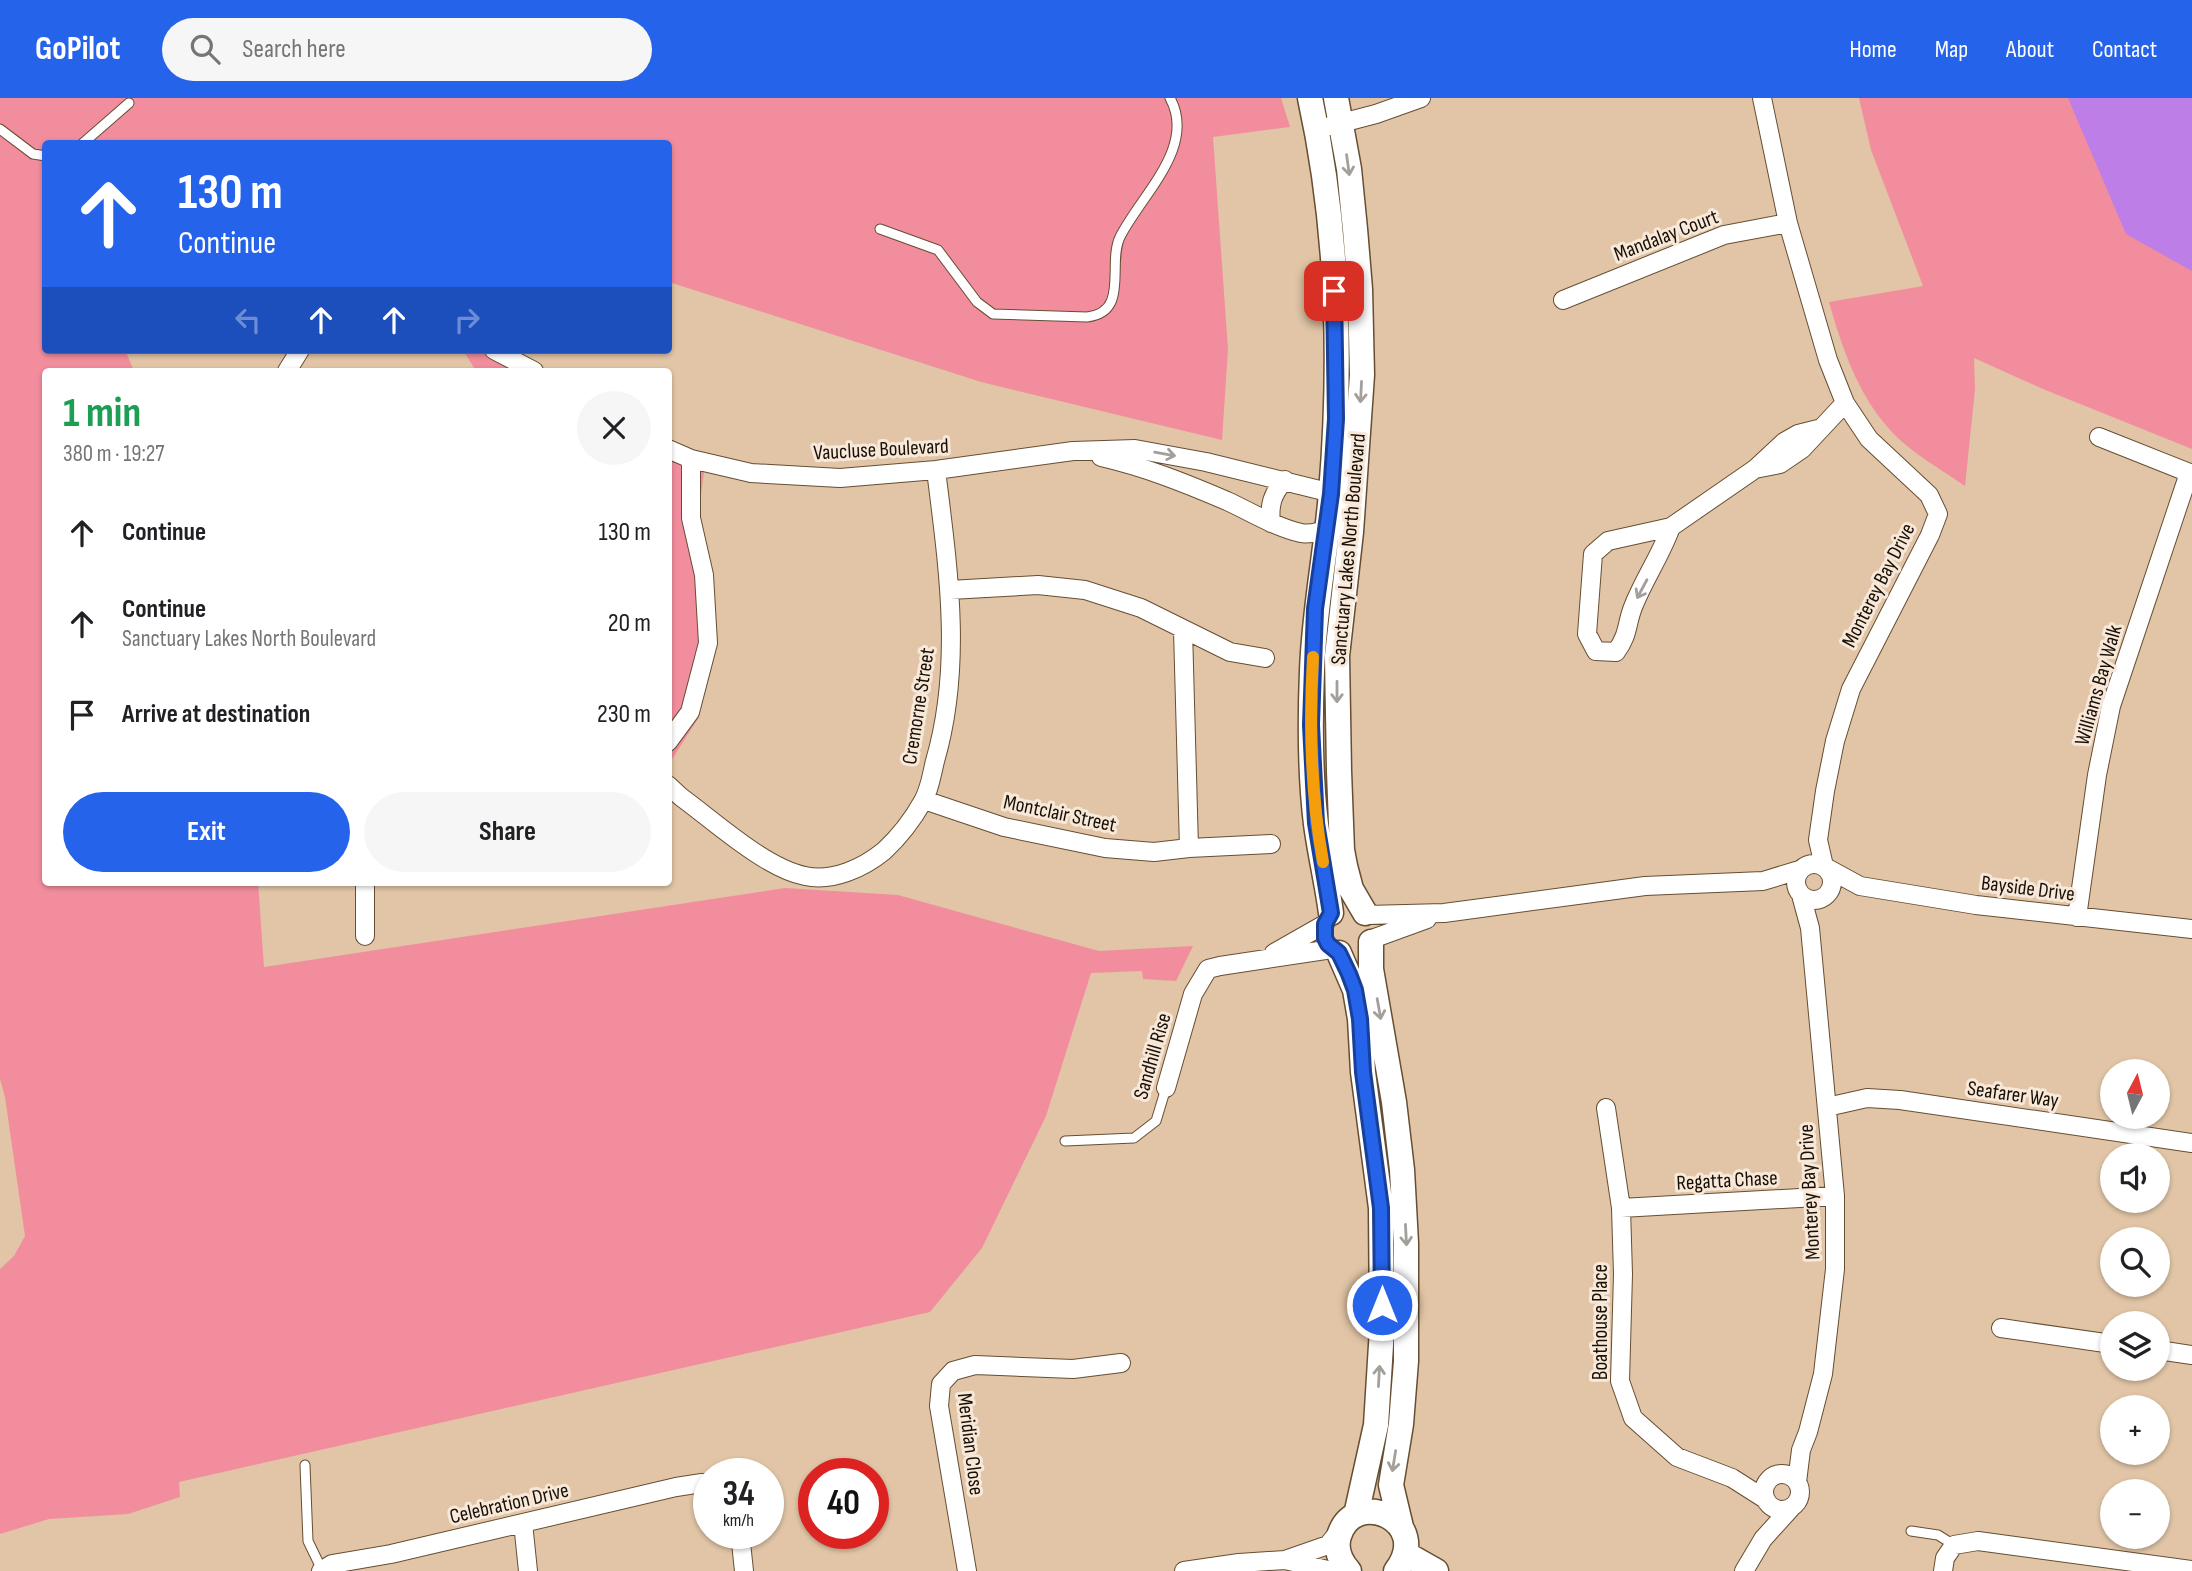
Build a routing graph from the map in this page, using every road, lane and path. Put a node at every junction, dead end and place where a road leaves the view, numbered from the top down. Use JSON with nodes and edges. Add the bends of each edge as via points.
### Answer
{"nodes":[{"id":1,"x":1170,"y":98,"type":"edge"},
{"id":2,"x":1310,"y":98,"type":"edge"},
{"id":3,"x":1336,"y":98,"type":"edge"},
{"id":4,"x":1421,"y":98,"type":"edge"},
{"id":5,"x":1762,"y":98,"type":"edge"},
{"id":6,"x":129,"y":103,"type":"dead end"},
{"id":7,"x":1341,"y":123,"type":"junction"},
{"id":8,"x":0,"y":129,"type":"edge"},
{"id":9,"x":1317,"y":129,"type":"junction"},
{"id":10,"x":87,"y":140,"type":"edge"},
{"id":11,"x":42,"y":155,"type":"edge"},
{"id":12,"x":1788,"y":223,"type":"junction"},
{"id":13,"x":880,"y":229,"type":"dead end"},
{"id":14,"x":1563,"y":300,"type":"dead end"},
{"id":15,"x":502,"y":354,"type":"edge"},
{"id":16,"x":528,"y":368,"type":"edge"},
{"id":17,"x":1845,"y":403,"type":"junction"},
{"id":18,"x":2099,"y":437,"type":"dead end"},
{"id":19,"x":1073,"y":450,"type":"junction"},
{"id":20,"x":672,"y":451,"type":"edge"},
{"id":21,"x":691,"y":459,"type":"junction"},
{"id":22,"x":936,"y":470,"type":"junction"},
{"id":23,"x":2191,"y":473,"type":"edge"},
{"id":24,"x":1285,"y":480,"type":"junction"},
{"id":25,"x":1343,"y":495,"type":"junction"},
{"id":26,"x":1271,"y":523,"type":"junction"},
{"id":27,"x":1671,"y":527,"type":"junction"},
{"id":28,"x":1339,"y":531,"type":"junction"},
{"id":29,"x":950,"y":590,"type":"junction"},
{"id":30,"x":1184,"y":630,"type":"junction"},
{"id":31,"x":1265,"y":658,"type":"dead end"},
{"id":32,"x":672,"y":737,"type":"edge"},
{"id":33,"x":672,"y":789,"type":"edge"},
{"id":34,"x":924,"y":800,"type":"junction"},
{"id":35,"x":1818,"y":840,"type":"junction"},
{"id":36,"x":1271,"y":844,"type":"dead end"},
{"id":37,"x":1189,"y":848,"type":"junction"},
{"id":38,"x":1825,"y":867,"type":"junction"},
{"id":39,"x":1800,"y":869,"type":"junction"},
{"id":40,"x":1763,"y":881,"type":"junction"},
{"id":41,"x":365,"y":886,"type":"edge"},
{"id":42,"x":1860,"y":886,"type":"junction"},
{"id":43,"x":1800,"y":893,"type":"junction"},
{"id":44,"x":1826,"y":896,"type":"junction"},
{"id":45,"x":2077,"y":917,"type":"junction"},
{"id":46,"x":1328,"y":918,"type":"junction"},
{"id":47,"x":1369,"y":927,"type":"junction"},
{"id":48,"x":1810,"y":928,"type":"junction"},
{"id":49,"x":2192,"y":929,"type":"edge"},
{"id":50,"x":365,"y":936,"type":"dead end"},
{"id":51,"x":1336,"y":951,"type":"junction"},
{"id":52,"x":1265,"y":958,"type":"junction"},
{"id":53,"x":1166,"y":1088,"type":"joint"},
{"id":54,"x":1827,"y":1107,"type":"junction"},
{"id":55,"x":1606,"y":1108,"type":"dead end"},
{"id":56,"x":1065,"y":1141,"type":"dead end"},
{"id":57,"x":2192,"y":1143,"type":"edge"},
{"id":58,"x":1835,"y":1196,"type":"junction"},
{"id":59,"x":1621,"y":1209,"type":"junction"},
{"id":60,"x":2001,"y":1328,"type":"dead end"},
{"id":61,"x":2100,"y":1342,"type":"edge"},
{"id":62,"x":2170,"y":1352,"type":"edge"},
{"id":63,"x":2192,"y":1355,"type":"edge"},
{"id":64,"x":1122,"y":1363,"type":"dead end"},
{"id":65,"x":1801,"y":1450,"type":"junction"},
{"id":66,"x":305,"y":1465,"type":"dead end"},
{"id":67,"x":1732,"y":1478,"type":"junction"},
{"id":68,"x":1771,"y":1478,"type":"junction"},
{"id":69,"x":1797,"y":1482,"type":"junction"},
{"id":70,"x":693,"y":1484,"type":"edge"},
{"id":71,"x":1767,"y":1502,"type":"junction"},
{"id":72,"x":1791,"y":1508,"type":"junction"},
{"id":73,"x":523,"y":1522,"type":"junction"},
{"id":74,"x":1349,"y":1522,"type":"junction"},
{"id":75,"x":1401,"y":1527,"type":"junction"},
{"id":76,"x":1911,"y":1531,"type":"dead end"},
{"id":77,"x":1763,"y":1539,"type":"junction"},
{"id":78,"x":1954,"y":1545,"type":"junction"},
{"id":79,"x":742,"y":1549,"type":"edge"},
{"id":80,"x":1285,"y":1560,"type":"junction"},
{"id":81,"x":1401,"y":1562,"type":"edge"},
{"id":82,"x":2192,"y":1570,"type":"edge"},
{"id":83,"x":322,"y":1571,"type":"edge"},
{"id":84,"x":528,"y":1571,"type":"edge"},
{"id":85,"x":744,"y":1571,"type":"edge"},
{"id":86,"x":967,"y":1571,"type":"edge"},
{"id":87,"x":1184,"y":1571,"type":"edge"},
{"id":88,"x":1332,"y":1571,"type":"edge"},
{"id":89,"x":1349,"y":1571,"type":"edge"},
{"id":90,"x":1436,"y":1571,"type":"edge"},
{"id":91,"x":1744,"y":1571,"type":"edge"},
{"id":92,"x":1943,"y":1571,"type":"edge"}],
"edges":[{"from":1,"to":13,"type":"lane","via":[[1178,126],[1175,149],[1119,240],[1112,303],[1101,314],[993,314],[976,302],[938,250]]},
{"from":2,"to":9,"type":"street","name":"Sanctuary Lakes North Boulevard"},
{"from":3,"to":7,"type":"street","name":"Sanctuary Lakes North Boulevard"},
{"from":4,"to":7,"type":"street"},
{"from":5,"to":12,"type":"street","name":"Monterey Bay Drive"},
{"from":6,"to":10,"type":"lane"},
{"from":7,"to":9,"type":"street"},
{"from":7,"to":25,"type":"street","name":"Sanctuary Lakes North Boulevard","one_way":true,"via":[[1355,229],[1362,375]]},
{"from":8,"to":11,"type":"lane"},
{"from":9,"to":25,"type":"street","name":"Sanctuary Lakes North Boulevard","via":[[1336,318],[1336,419]]},
{"from":12,"to":14,"type":"street","name":"Mandalay Court","via":[[1724,235]]},
{"from":12,"to":17,"type":"street","name":"Monterey Bay Drive"},
{"from":15,"to":16,"type":"street"},
{"from":17,"to":27,"type":"street","via":[[1818,429],[1784,442],[1755,469]]},
{"from":17,"to":35,"type":"street","name":"Monterey Bay Drive","via":[[1869,439],[1929,495],[1938,514],[1850,689],[1835,741]]},
{"from":18,"to":23,"type":"street","name":"Williams Bay Walk"},
{"from":19,"to":22,"type":"street","name":"Vaucluse Boulevard"},
{"from":19,"to":24,"type":"street","name":"Vaucluse Boulevard","one_way":true,"via":[[1135,449]]},
{"from":19,"to":26,"type":"street","name":"Vaucluse Boulevard","via":[[1177,479]]},
{"from":20,"to":21,"type":"street","name":"Vaucluse Boulevard"},
{"from":21,"to":22,"type":"street","name":"Vaucluse Boulevard","via":[[751,473],[840,478]]},
{"from":21,"to":32,"type":"street","via":[[691,517],[704,575],[708,643],[690,712]]},
{"from":22,"to":29,"type":"street","name":"Cremorne Street"},
{"from":23,"to":45,"type":"street","name":"Williams Bay Walk","via":[[2111,706]]},
{"from":24,"to":25,"type":"street","name":"Vaucluse Boulevard"},
{"from":24,"to":26,"type":"street","via":[[1269,509]]},
{"from":25,"to":28,"type":"street","name":"Sanctuary Lakes North Boulevard"},
{"from":26,"to":28,"type":"street","name":"Vaucluse Boulevard","via":[[1309,534]]},
{"from":27,"to":27,"type":"street","one_way":true,"via":[[1633,607],[1625,639],[1616,652],[1596,651],[1587,634],[1593,554],[1608,541]]},
{"from":28,"to":46,"type":"street","name":"Sanctuary Lakes North Boulevard","via":[[1315,609],[1311,725],[1316,823]]},
{"from":28,"to":47,"type":"street","name":"Sanctuary Lakes North Boulevard","one_way":true,"via":[[1342,850],[1351,888]]},
{"from":29,"to":30,"type":"street","via":[[1038,585],[1085,590],[1141,608]]},
{"from":29,"to":34,"type":"street","name":"Cremorne Street","via":[[951,660],[940,744]]},
{"from":30,"to":31,"type":"street","via":[[1230,652]]},
{"from":30,"to":37,"type":"street"},
{"from":33,"to":34,"type":"street","name":"Cremorne Street","via":[[772,864],[807,877],[843,874],[872,861],[897,839]]},
{"from":34,"to":37,"type":"street","name":"Montclair Street","via":[[1004,827],[1105,848],[1154,852]]},
{"from":35,"to":38,"type":"street","name":"Monterey Bay Drive"},
{"from":35,"to":39,"type":"street","name":"Monterey Bay Drive"},
{"from":36,"to":37,"type":"street","name":"Montclair Street"},
{"from":38,"to":39,"type":"street","via":[[1813,863]]},
{"from":38,"to":42,"type":"street","name":"Bayside Drive"},
{"from":38,"to":44,"type":"street","via":[[1832,878]]},
{"from":39,"to":40,"type":"street"},
{"from":39,"to":43,"type":"street","via":[[1795,881]]},
{"from":40,"to":43,"type":"street"},
{"from":40,"to":47,"type":"street","via":[[1645,886]]},
{"from":41,"to":50,"type":"street"},
{"from":42,"to":44,"type":"street","name":"Bayside Drive"},
{"from":42,"to":45,"type":"street","name":"Bayside Drive"},
{"from":43,"to":44,"type":"street","via":[[1812,900]]},
{"from":43,"to":48,"type":"street","name":"Monterey Bay Drive"},
{"from":44,"to":48,"type":"street","name":"Monterey Bay Drive"},
{"from":45,"to":49,"type":"street","name":"Bayside Drive"},
{"from":46,"to":47,"type":"street","via":[[1345,906],[1359,909]]},
{"from":46,"to":51,"type":"street","via":[[1325,938]]},
{"from":46,"to":52,"type":"street","name":"Sandhill Rise"},
{"from":47,"to":51,"type":"street","via":[[1366,948],[1353,955]]},
{"from":47,"to":75,"type":"street","name":"Sanctuary Lakes North Boulevard","one_way":true,"via":[[1405,1219],[1406,1361],[1391,1485]]},
{"from":48,"to":54,"type":"street","name":"Monterey Bay Drive"},
{"from":51,"to":52,"type":"street","name":"Sandhill Rise"},
{"from":74,"to":51,"type":"street","one_way":true,"via":[[1376,1425],[1382,1329],[1381,1208],[1358,1009],[1352,982]]},
{"from":52,"to":53,"type":"street","name":"Sandhill Rise","via":[[1208,970],[1193,994]]},
{"from":53,"to":56,"type":"lane","name":"Sandhill Rise","via":[[1156,1121],[1133,1138]]},
{"from":54,"to":57,"type":"street","name":"Seafarer Way","via":[[1867,1098],[1900,1100]]},
{"from":54,"to":58,"type":"street","name":"Monterey Bay Drive"},
{"from":55,"to":59,"type":"street","name":"Boathouse Place"},
{"from":58,"to":59,"type":"street","name":"Regatta Chase"},
{"from":58,"to":65,"type":"street","name":"Monterey Bay Drive","via":[[1828,1343]]},
{"from":59,"to":67,"type":"street","name":"Boathouse Place","via":[[1620,1381],[1633,1418],[1677,1457]]},
{"from":60,"to":61,"type":"street"},
{"from":62,"to":63,"type":"street"},
{"from":64,"to":86,"type":"street","name":"Meridian Close","via":[[1073,1369],[975,1365],[953,1371],[941,1384],[939,1406]]},
{"from":65,"to":68,"type":"street","name":"Monterey Bay Drive"},
{"from":65,"to":69,"type":"street","name":"Monterey Bay Drive"},
{"from":66,"to":83,"type":"lane","via":[[308,1541]]},
{"from":67,"to":68,"type":"street","name":"Boathouse Place"},
{"from":67,"to":71,"type":"street","name":"Boathouse Place"},
{"from":68,"to":69,"type":"street","via":[[1789,1475]]},
{"from":68,"to":71,"type":"street","via":[[1764,1487]]},
{"from":69,"to":72,"type":"street","via":[[1799,1498]]},
{"from":70,"to":73,"type":"street","name":"Celebration Drive"},
{"from":71,"to":72,"type":"street","via":[[1777,1510]]},
{"from":71,"to":77,"type":"street"},
{"from":72,"to":77,"type":"street"},
{"from":73,"to":83,"type":"street","name":"Celebration Drive","via":[[391,1555],[332,1564]]},
{"from":73,"to":84,"type":"street"},
{"from":74,"to":75,"type":"street","via":[[1366,1512],[1386,1514]]},
{"from":74,"to":80,"type":"street","via":[[1328,1545]]},
{"from":74,"to":89,"type":"street","via":[[1338,1539],[1338,1550]]},
{"from":75,"to":81,"type":"street","name":"Sanctuary Lakes North Boulevard","via":[[1407,1544]]},
{"from":76,"to":78,"type":"lane","via":[[1938,1535]]},
{"from":77,"to":91,"type":"street"},
{"from":78,"to":82,"type":"street","via":[[2005,1543]]},
{"from":78,"to":92,"type":"street"},
{"from":79,"to":85,"type":"street"},
{"from":80,"to":87,"type":"street"},
{"from":80,"to":88,"type":"street"},
{"from":81,"to":90,"type":"street"}]}
